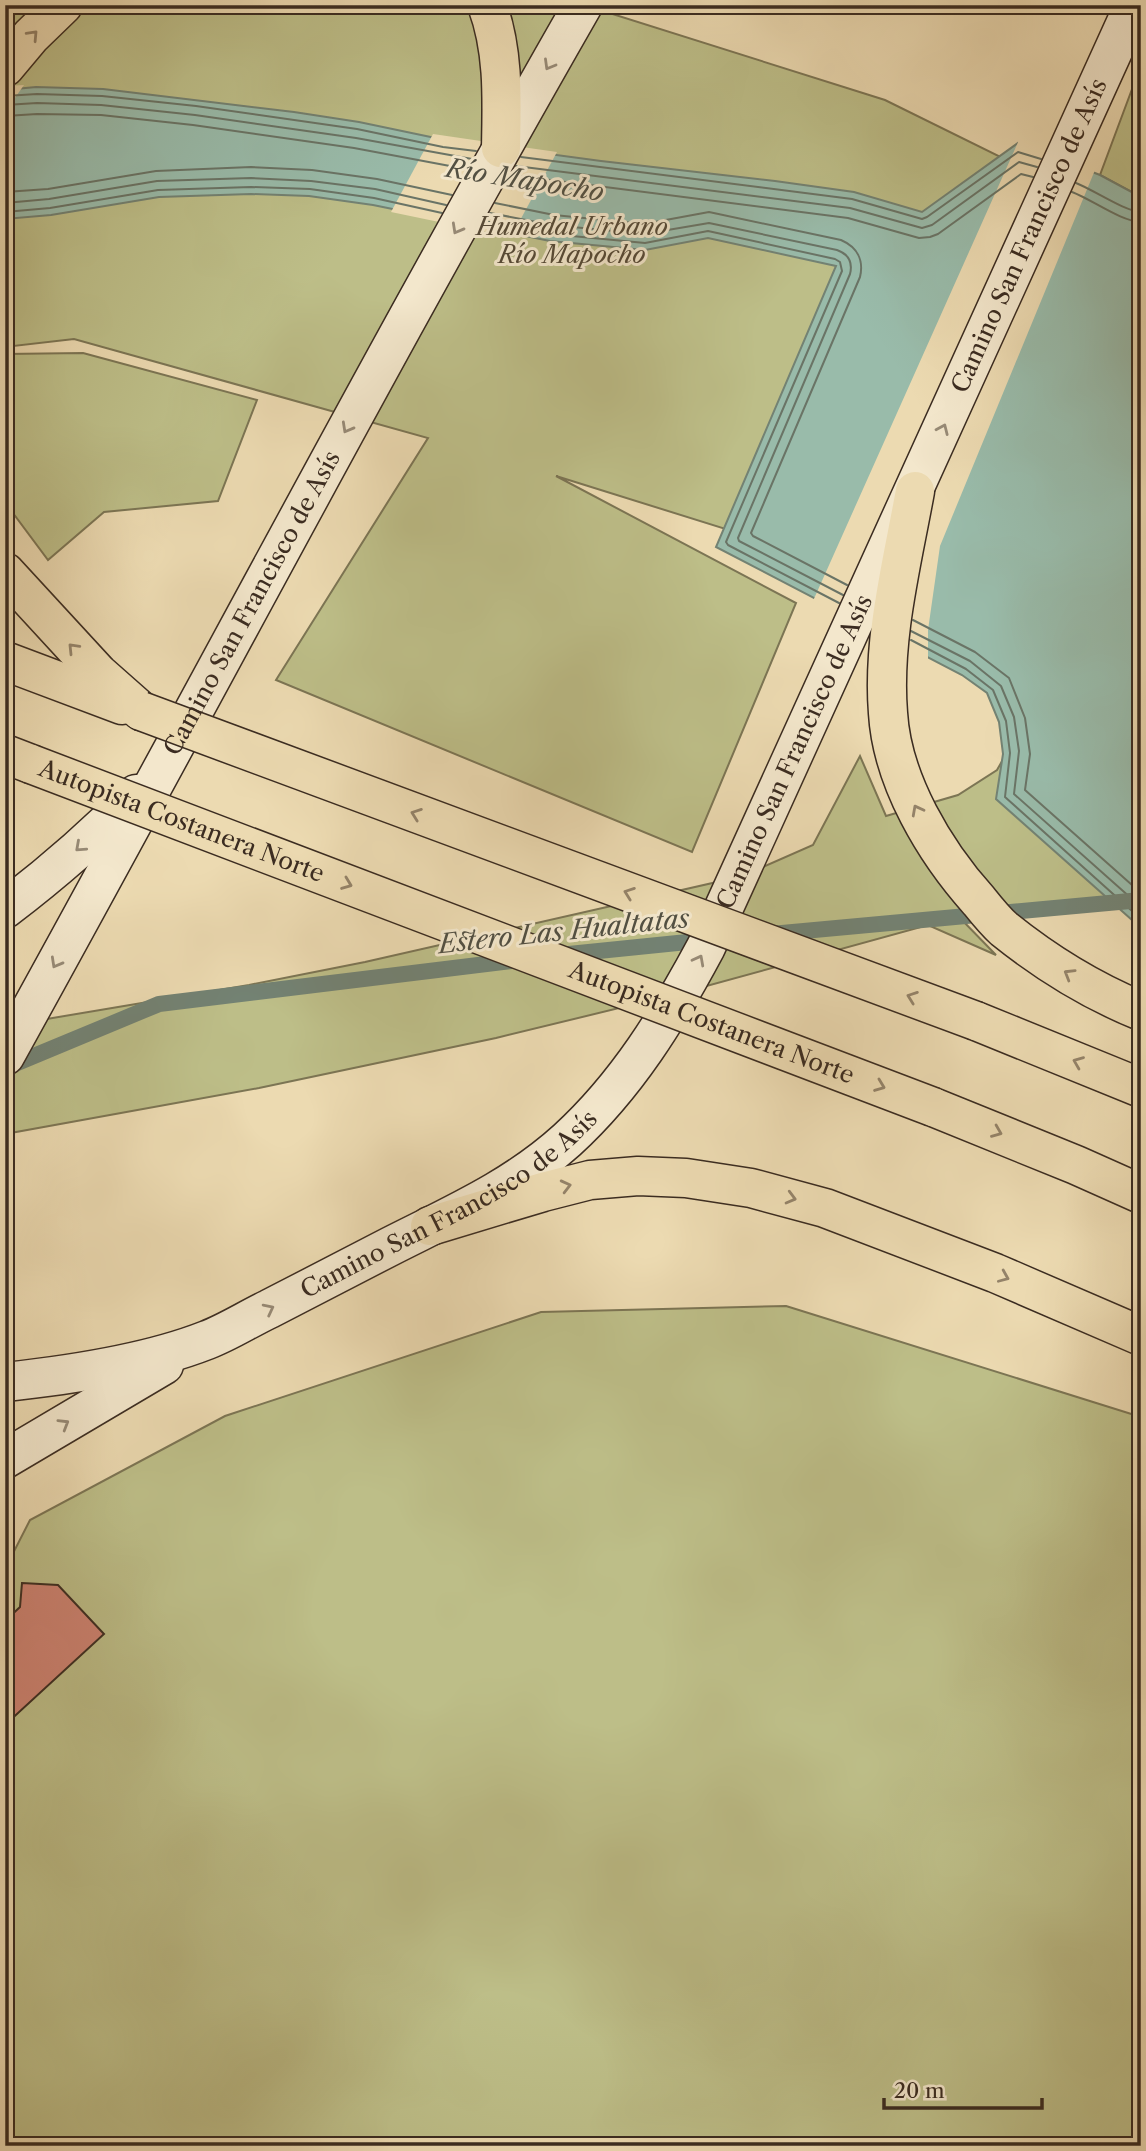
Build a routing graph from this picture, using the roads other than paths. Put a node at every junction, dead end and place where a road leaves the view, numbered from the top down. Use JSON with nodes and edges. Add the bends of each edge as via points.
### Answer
{"nodes":[{"id":1,"x":63,"y":5,"type":"edge"},
{"id":2,"x":487,"y":5,"type":"edge"},
{"id":3,"x":583,"y":5,"type":"edge"},
{"id":4,"x":1134,"y":5,"type":"edge"},
{"id":5,"x":5,"y":67,"type":"edge"},
{"id":6,"x":501,"y":148,"type":"junction"},
{"id":7,"x":915,"y":491,"type":"junction"},
{"id":8,"x":5,"y":572,"type":"edge"},
{"id":9,"x":5,"y":661,"type":"edge"},
{"id":10,"x":141,"y":711,"type":"junction"},
{"id":11,"x":18,"y":759,"type":"edge"},
{"id":12,"x":164,"y":765,"type":"junction"},
{"id":13,"x":5,"y":909,"type":"edge"},
{"id":14,"x":1135,"y":1008,"type":"edge"},
{"id":15,"x":5,"y":1056,"type":"edge"},
{"id":16,"x":1141,"y":1088,"type":"edge"},
{"id":17,"x":1141,"y":1194,"type":"edge"},
{"id":18,"x":430,"y":1226,"type":"junction"},
{"id":19,"x":1141,"y":1336,"type":"edge"},
{"id":20,"x":208,"y":1340,"type":"junction"},
{"id":21,"x":5,"y":1382,"type":"edge"},
{"id":22,"x":5,"y":1459,"type":"edge"}],
"edges":[{"from":5,"to":1,"type":"highway","one_way":true},
{"from":2,"to":6,"type":"highway","via":[[498,50]]},
{"from":3,"to":6,"type":"main road","name":"Camino San Francisco de Asís","one_way":true},
{"from":7,"to":4,"type":"main road","name":"Camino San Francisco de Asís","one_way":true},
{"from":6,"to":12,"type":"main road","name":"Camino San Francisco de Asís","one_way":true},
{"from":14,"to":7,"type":"highway","one_way":true,"via":[[1088,986],[1002,927],[965,886],[912,802],[887,714],[894,608]]},
{"from":18,"to":7,"type":"main road","name":"Camino San Francisco de Asís","one_way":true,"bridge":true,"via":[[479,1203],[567,1140],[605,1102],[673,1008],[706,947]]},
{"from":10,"to":8,"type":"highway","one_way":true,"via":[[98,673]]},
{"from":9,"to":10,"type":"highway"},
{"from":16,"to":10,"type":"highway","one_way":true,"bridge":true,"via":[[976,1021]]},
{"from":11,"to":17,"type":"highway","name":"Autopista Costanera Norte","one_way":true,"bridge":true,"via":[[933,1107]]},
{"from":12,"to":13,"type":"main road","one_way":true,"via":[[106,824]]},
{"from":12,"to":15,"type":"main road","name":"Camino San Francisco de Asís","one_way":true},
{"from":18,"to":19,"type":"highway","one_way":true,"via":[[590,1180],[638,1176],[738,1186],[825,1208],[995,1273]]},
{"from":20,"to":18,"type":"main road","name":"Camino San Francisco de Asís","one_way":true},
{"from":20,"to":21,"type":"main road","name":"Camino San Francisco de Asís","via":[[56,1377]]},
{"from":22,"to":20,"type":"main road","one_way":true}]}
